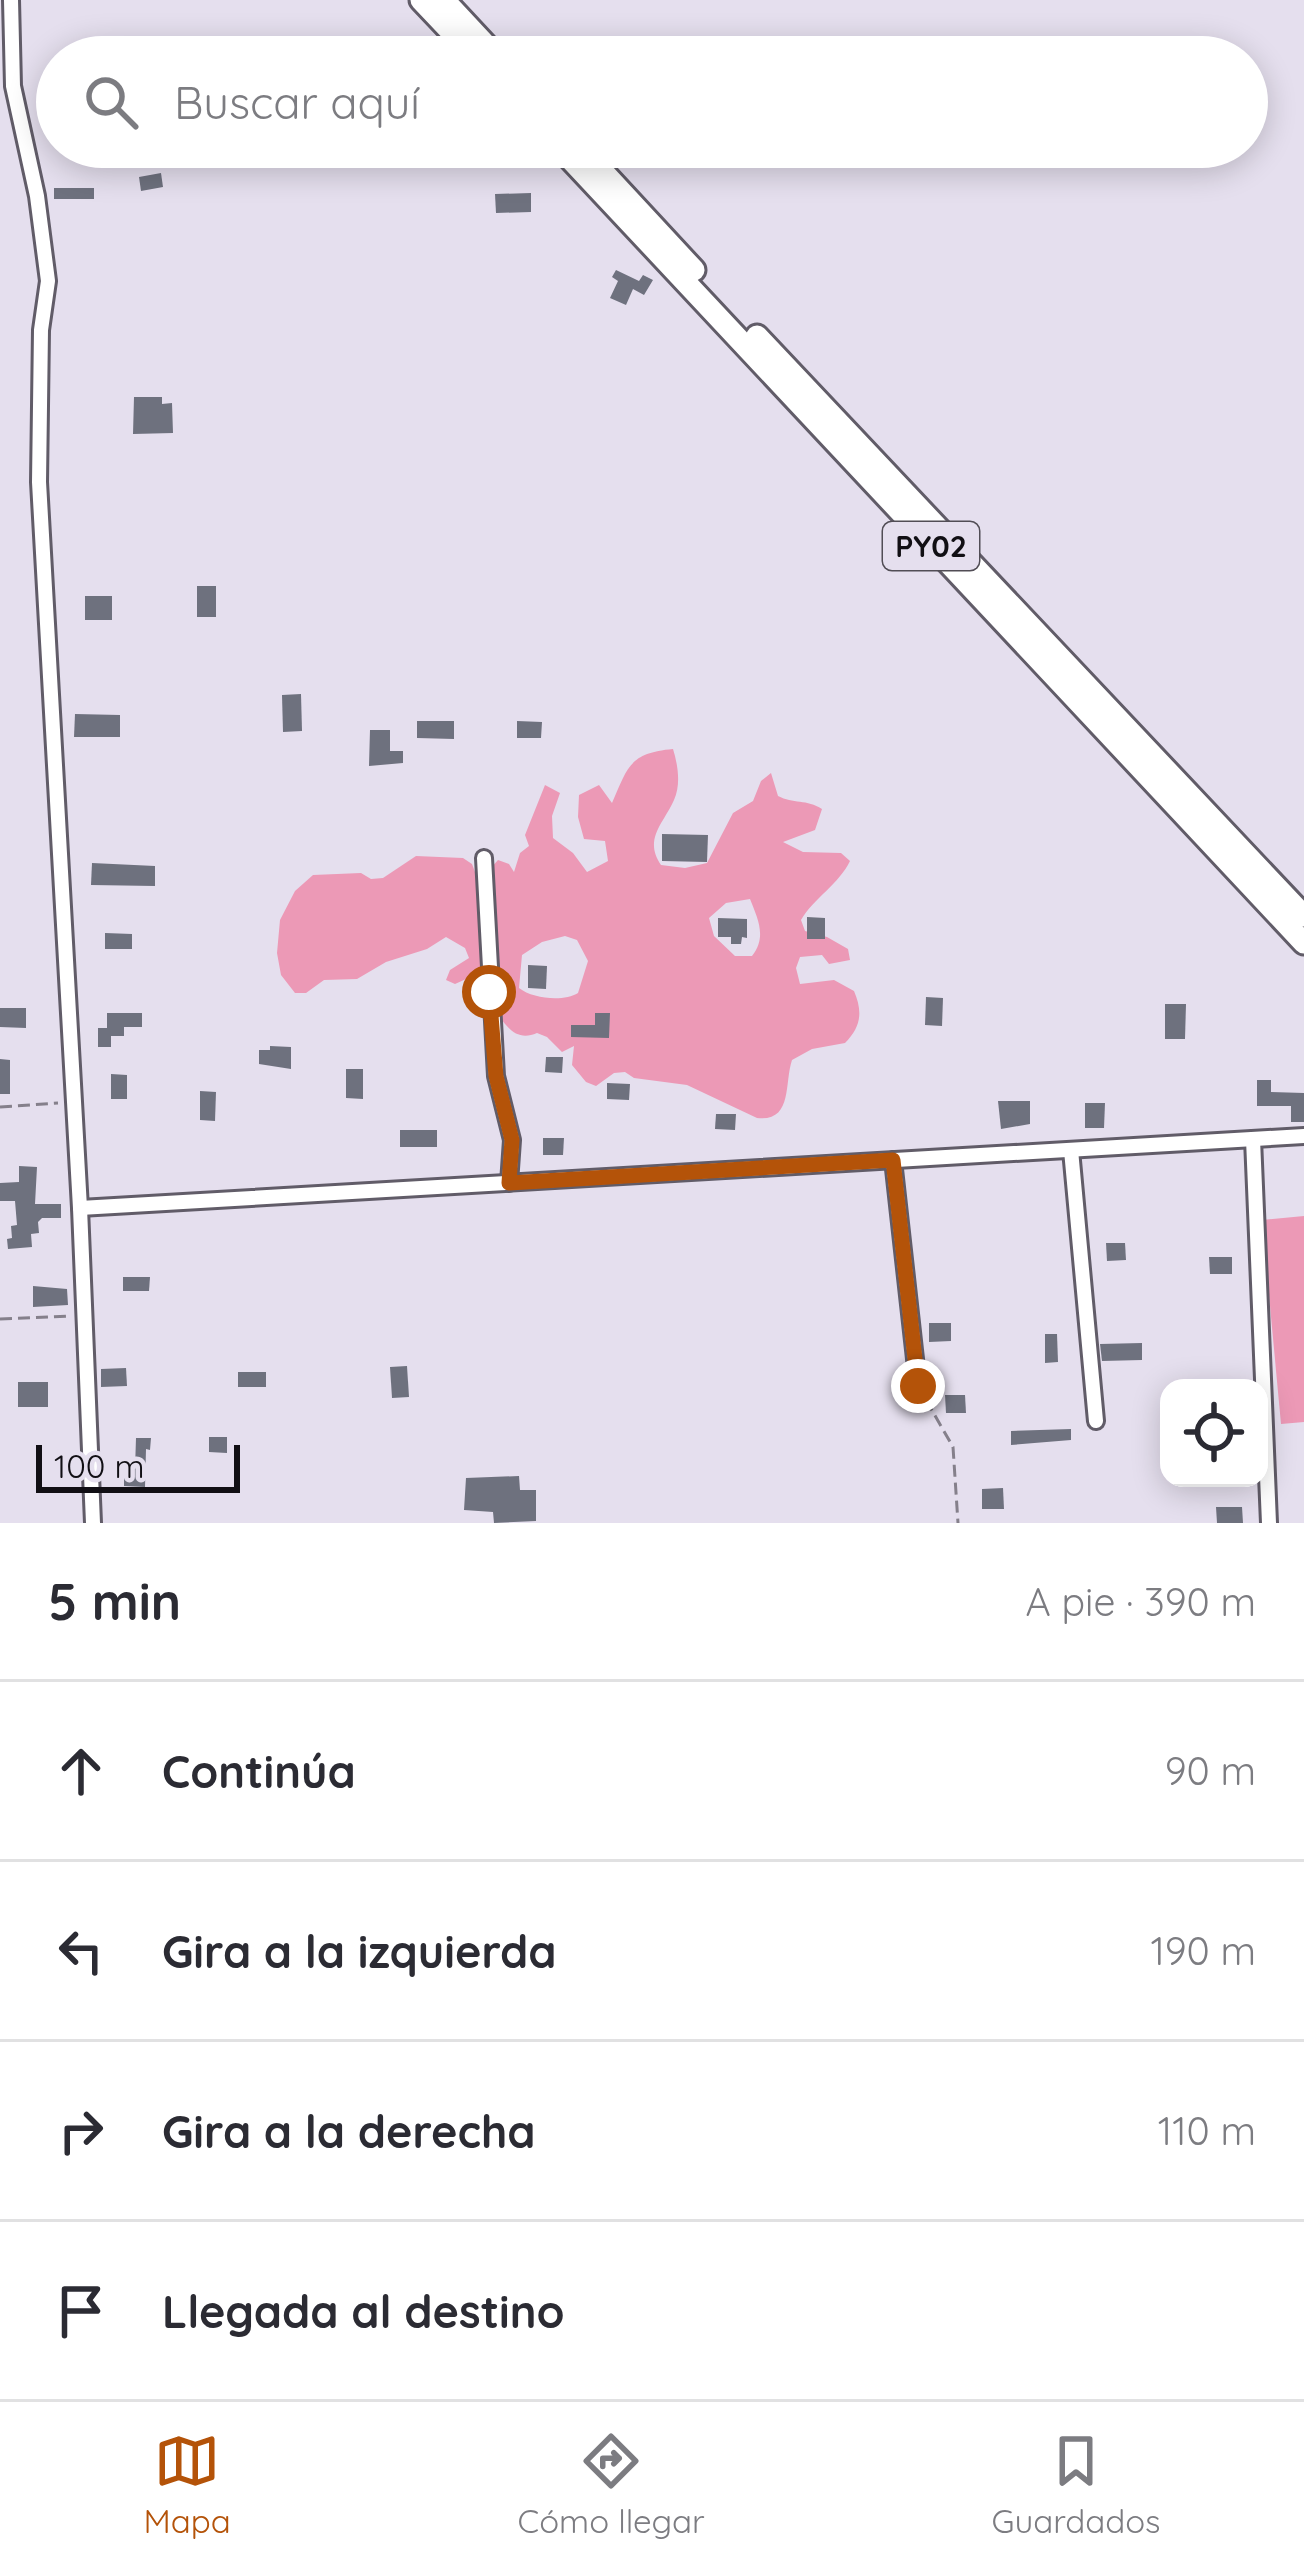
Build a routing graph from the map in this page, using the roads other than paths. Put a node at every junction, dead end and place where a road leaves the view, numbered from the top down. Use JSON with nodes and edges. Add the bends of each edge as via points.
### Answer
{"nodes":[{"id":1,"x":11,"y":0,"type":"edge"},
{"id":2,"x":421,"y":0,"type":"edge"},
{"id":3,"x":444,"y":0,"type":"edge"},
{"id":4,"x":455,"y":36,"type":"edge"},
{"id":5,"x":477,"y":36,"type":"edge"},
{"id":6,"x":579,"y":168,"type":"edge"},
{"id":7,"x":600,"y":168,"type":"edge"},
{"id":8,"x":484,"y":858,"type":"dead end"},
{"id":9,"x":1304,"y":916,"type":"edge"},
{"id":10,"x":1304,"y":944,"type":"edge"},
{"id":11,"x":1304,"y":1136,"type":"edge"},
{"id":12,"x":1252,"y":1139,"type":"junction"},
{"id":13,"x":1071,"y":1150,"type":"junction"},
{"id":14,"x":893,"y":1160,"type":"junction"},
{"id":15,"x":509,"y":1183,"type":"junction"},
{"id":16,"x":80,"y":1208,"type":"junction"},
{"id":17,"x":918,"y":1386,"type":"road end"},
{"id":18,"x":1096,"y":1421,"type":"dead end"},
{"id":19,"x":93,"y":1523,"type":"edge"},
{"id":20,"x":1269,"y":1523,"type":"edge"}],
"edges":[{"from":1,"to":16,"type":"street","via":[[13,86],[48,281],[39,482]]},
{"from":2,"to":4,"type":"highway"},
{"from":3,"to":5,"type":"highway"},
{"from":6,"to":10,"type":"highway","number":"PY02"},
{"from":7,"to":9,"type":"highway","number":"PY02"},
{"from":8,"to":15,"type":"street","via":[[496,1076],[512,1140]]},
{"from":11,"to":12,"type":"street"},
{"from":12,"to":13,"type":"street"},
{"from":12,"to":20,"type":"street"},
{"from":13,"to":14,"type":"street"},
{"from":13,"to":18,"type":"street"},
{"from":14,"to":15,"type":"street"},
{"from":14,"to":17,"type":"street"},
{"from":15,"to":16,"type":"street"},
{"from":16,"to":19,"type":"street"}]}
